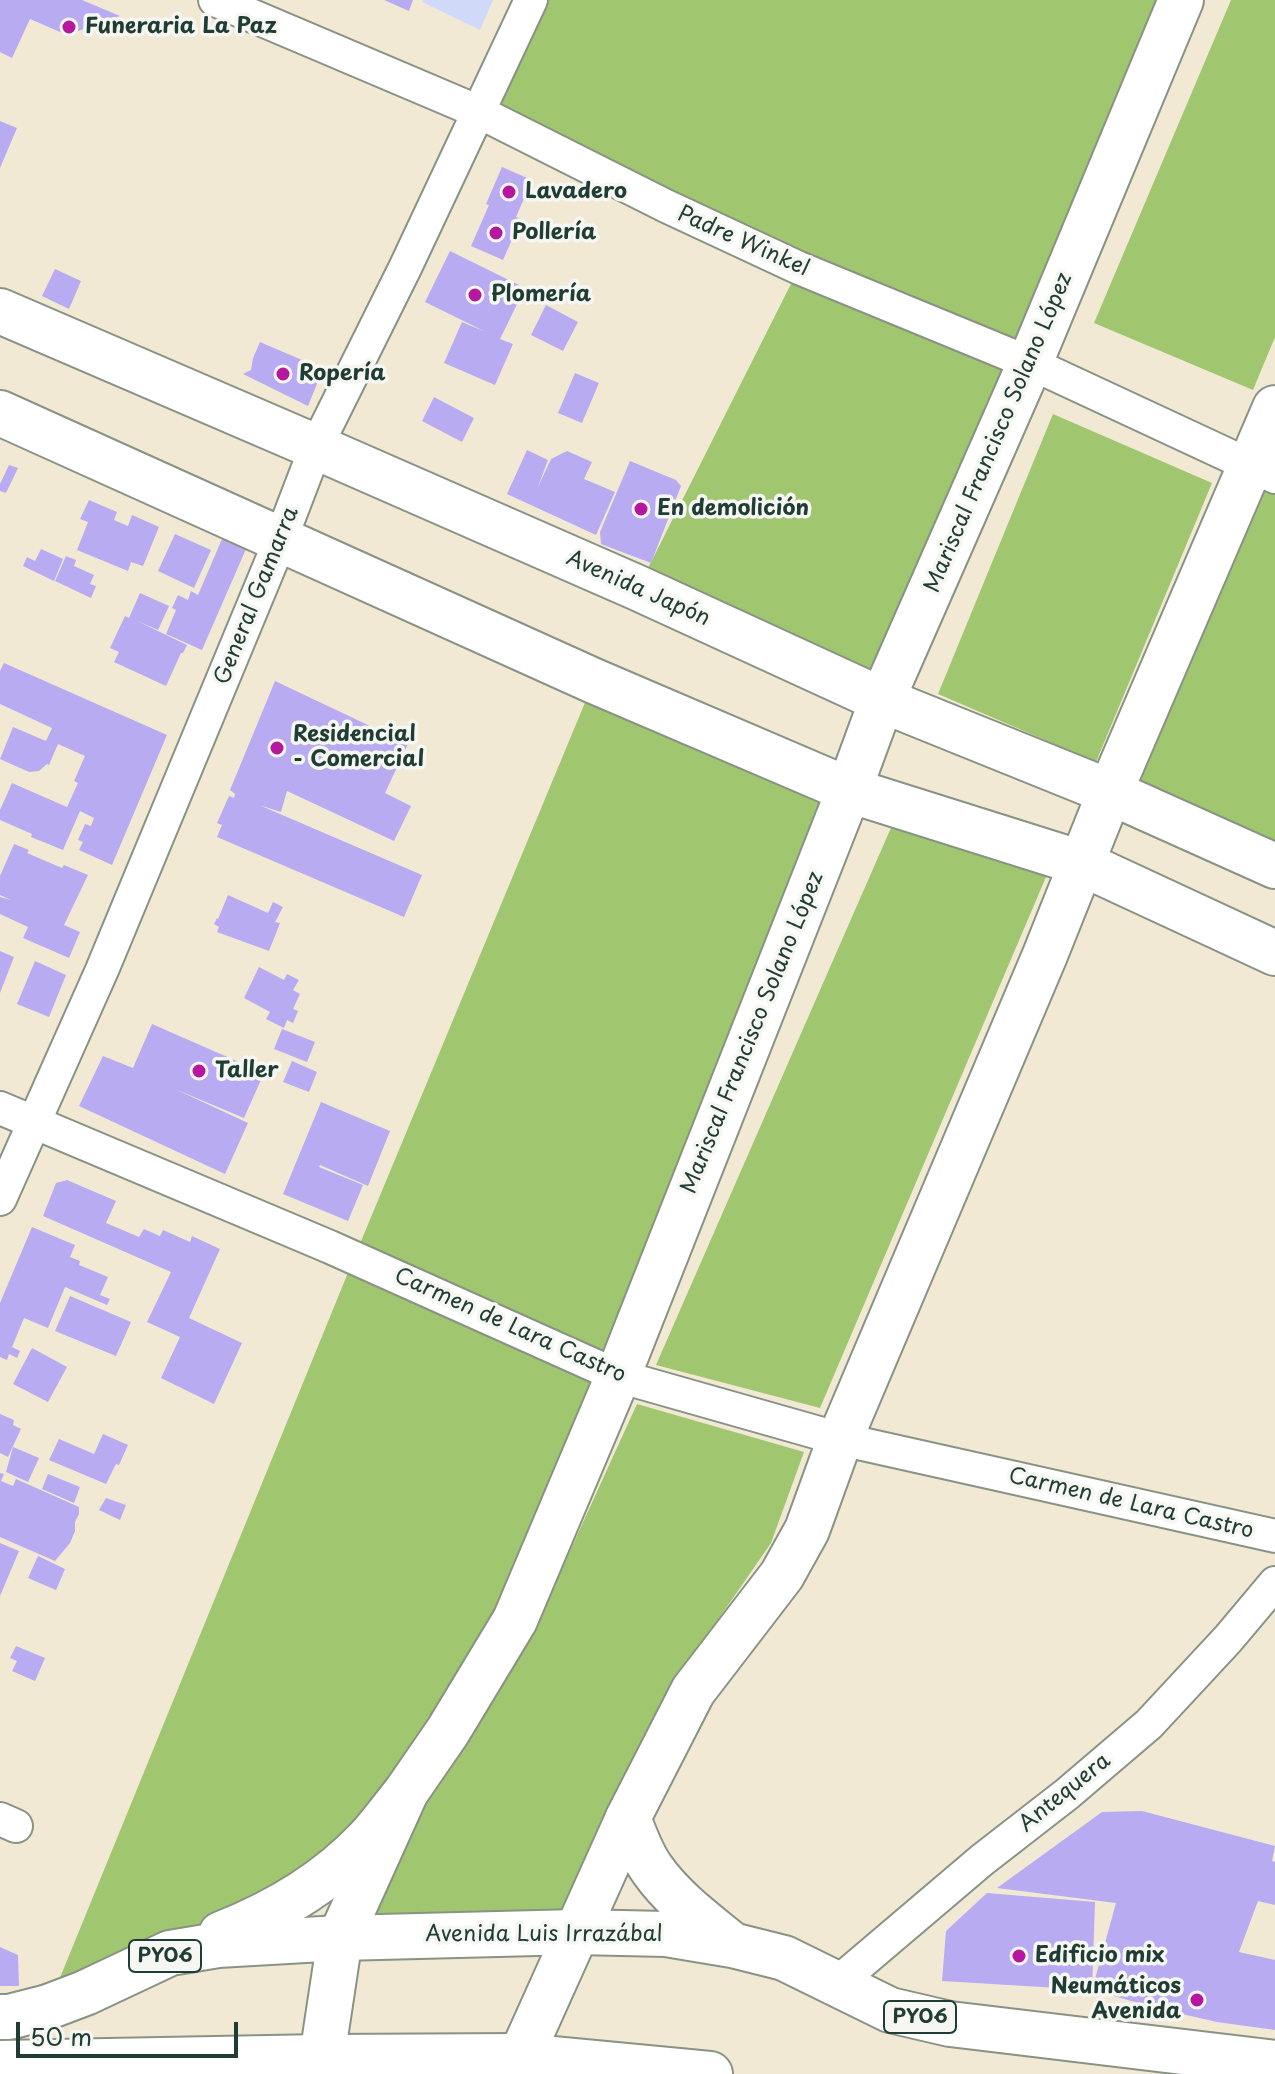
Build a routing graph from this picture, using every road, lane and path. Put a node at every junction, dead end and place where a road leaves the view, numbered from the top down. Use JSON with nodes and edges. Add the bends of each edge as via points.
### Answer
{"nodes":[{"id":1,"x":215,"y":0,"type":"edge"},
{"id":2,"x":531,"y":0,"type":"edge"},
{"id":3,"x":1181,"y":0,"type":"edge"},
{"id":4,"x":479,"y":112,"type":"junction"},
{"id":5,"x":0,"y":311,"type":"edge"},
{"id":6,"x":1030,"y":363,"type":"junction"},
{"id":7,"x":1275,"y":408,"type":"edge"},
{"id":8,"x":0,"y":413,"type":"edge"},
{"id":9,"x":316,"y":447,"type":"junction"},
{"id":10,"x":1263,"y":472,"type":"edge"},
{"id":11,"x":280,"y":541,"type":"junction"},
{"id":12,"x":882,"y":700,"type":"junction"},
{"id":13,"x":849,"y":790,"type":"junction"},
{"id":14,"x":1110,"y":792,"type":"junction"},
{"id":15,"x":1081,"y":863,"type":"junction"},
{"id":16,"x":1275,"y":866,"type":"edge"},
{"id":17,"x":1275,"y":953,"type":"edge"},
{"id":18,"x":0,"y":1108,"type":"edge"},
{"id":19,"x":34,"y":1122,"type":"junction"},
{"id":20,"x":0,"y":1199,"type":"edge"},
{"id":21,"x":618,"y":1376,"type":"junction"},
{"id":22,"x":840,"y":1439,"type":"junction"},
{"id":23,"x":1275,"y":1536,"type":"edge"},
{"id":24,"x":1275,"y":1583,"type":"edge"},
{"id":25,"x":406,"y":1792,"type":"junction"},
{"id":26,"x":628,"y":1818,"type":"junction"},
{"id":27,"x":577,"y":1932,"type":"junction"},
{"id":28,"x":340,"y":1938,"type":"junction"},
{"id":29,"x":732,"y":1945,"type":"junction"},
{"id":30,"x":170,"y":1953,"type":"junction"},
{"id":31,"x":836,"y":1984,"type":"junction"},
{"id":32,"x":0,"y":2017,"type":"edge"},
{"id":33,"x":521,"y":2056,"type":"junction"},
{"id":34,"x":0,"y":2063,"type":"edge"},
{"id":35,"x":1275,"y":2063,"type":"edge"},
{"id":36,"x":319,"y":2066,"type":"edge"},
{"id":37,"x":462,"y":2066,"type":"edge"},
{"id":38,"x":710,"y":2074,"type":"edge"}],
"edges":[{"from":1,"to":4,"type":"street","name":"Padre Winkel"},
{"from":2,"to":4,"type":"street","name":"General Gamarra"},
{"from":3,"to":6,"type":"main road","name":"Mariscal Francisco Solano López"},
{"from":4,"to":6,"type":"street","name":"Padre Winkel","via":[[799,268]]},
{"from":4,"to":9,"type":"street","name":"General Gamarra"},
{"from":5,"to":9,"type":"main road","name":"Avenida Japón"},
{"from":6,"to":10,"type":"street","name":"Padre Winkel"},
{"from":6,"to":12,"type":"main road","name":"Mariscal Francisco Solano López"},
{"from":7,"to":10,"type":"main road"},
{"from":8,"to":11,"type":"main road"},
{"from":9,"to":11,"type":"street","name":"General Gamarra"},
{"from":9,"to":12,"type":"main road","name":"Avenida Japón"},
{"from":10,"to":14,"type":"main road"},
{"from":11,"to":13,"type":"main road"},
{"from":11,"to":19,"type":"street","name":"General Gamarra"},
{"from":12,"to":13,"type":"main road","name":"Mariscal Francisco Solano López"},
{"from":12,"to":14,"type":"main road","name":"Avenida Japón"},
{"from":13,"to":15,"type":"main road"},
{"from":13,"to":21,"type":"main road","name":"Mariscal Francisco Solano López"},
{"from":14,"to":15,"type":"main road"},
{"from":14,"to":16,"type":"main road","name":"Avenida Japón"},
{"from":15,"to":17,"type":"main road"},
{"from":15,"to":22,"type":"main road"},
{"from":18,"to":19,"type":"street","name":"Carmen de Lara Castro"},
{"from":19,"to":20,"type":"street","name":"General Gamarra"},
{"from":19,"to":21,"type":"street","name":"Carmen de Lara Castro"},
{"from":21,"to":22,"type":"street","name":"Carmen de Lara Castro"},
{"from":21,"to":25,"type":"main road","name":"Mariscal Francisco Solano López","via":[[515,1620]]},
{"from":22,"to":23,"type":"street","name":"Carmen de Lara Castro"},
{"from":22,"to":26,"type":"main road","via":[[807,1530],[782,1575],[693,1691]]},
{"from":24,"to":31,"type":"street","name":"Antequera","via":[[1149,1724]]},
{"from":25,"to":28,"type":"main road","name":"Mariscal Francisco Solano López"},
{"from":25,"to":30,"type":"main road","via":[[367,1840],[328,1876],[280,1907]]},
{"from":26,"to":27,"type":"main road"},
{"from":26,"to":29,"type":"main road","via":[[652,1870]]},
{"from":27,"to":28,"type":"main road","name":"Avenida Luis Irrazábal","number":"PY06"},
{"from":27,"to":29,"type":"main road","name":"Avenida Luis Irrazábal","number":"PY06","via":[[666,1934]]},
{"from":27,"to":33,"type":"main road"},
{"from":28,"to":30,"type":"main road","name":"Avenida Luis Irrazábal","number":"PY06"},
{"from":28,"to":36,"type":"main road","name":"Mariscal Francisco Solano López"},
{"from":29,"to":31,"type":"main road","name":"Avenida Luis Irrazábal","number":"PY06","via":[[784,1958]]},
{"from":30,"to":32,"type":"main road","name":"Avenida Luis Irrazábal","number":"PY06","via":[[48,2007]]},
{"from":31,"to":35,"type":"main road","name":"Avenida Luis Irrazábal","number":"PY06","via":[[890,2010],[950,2024]]},
{"from":33,"to":37,"type":"main road"},
{"from":33,"to":38,"type":"main road"},
{"from":34,"to":36,"type":"main road"},
{"from":36,"to":37,"type":"main road"}]}
